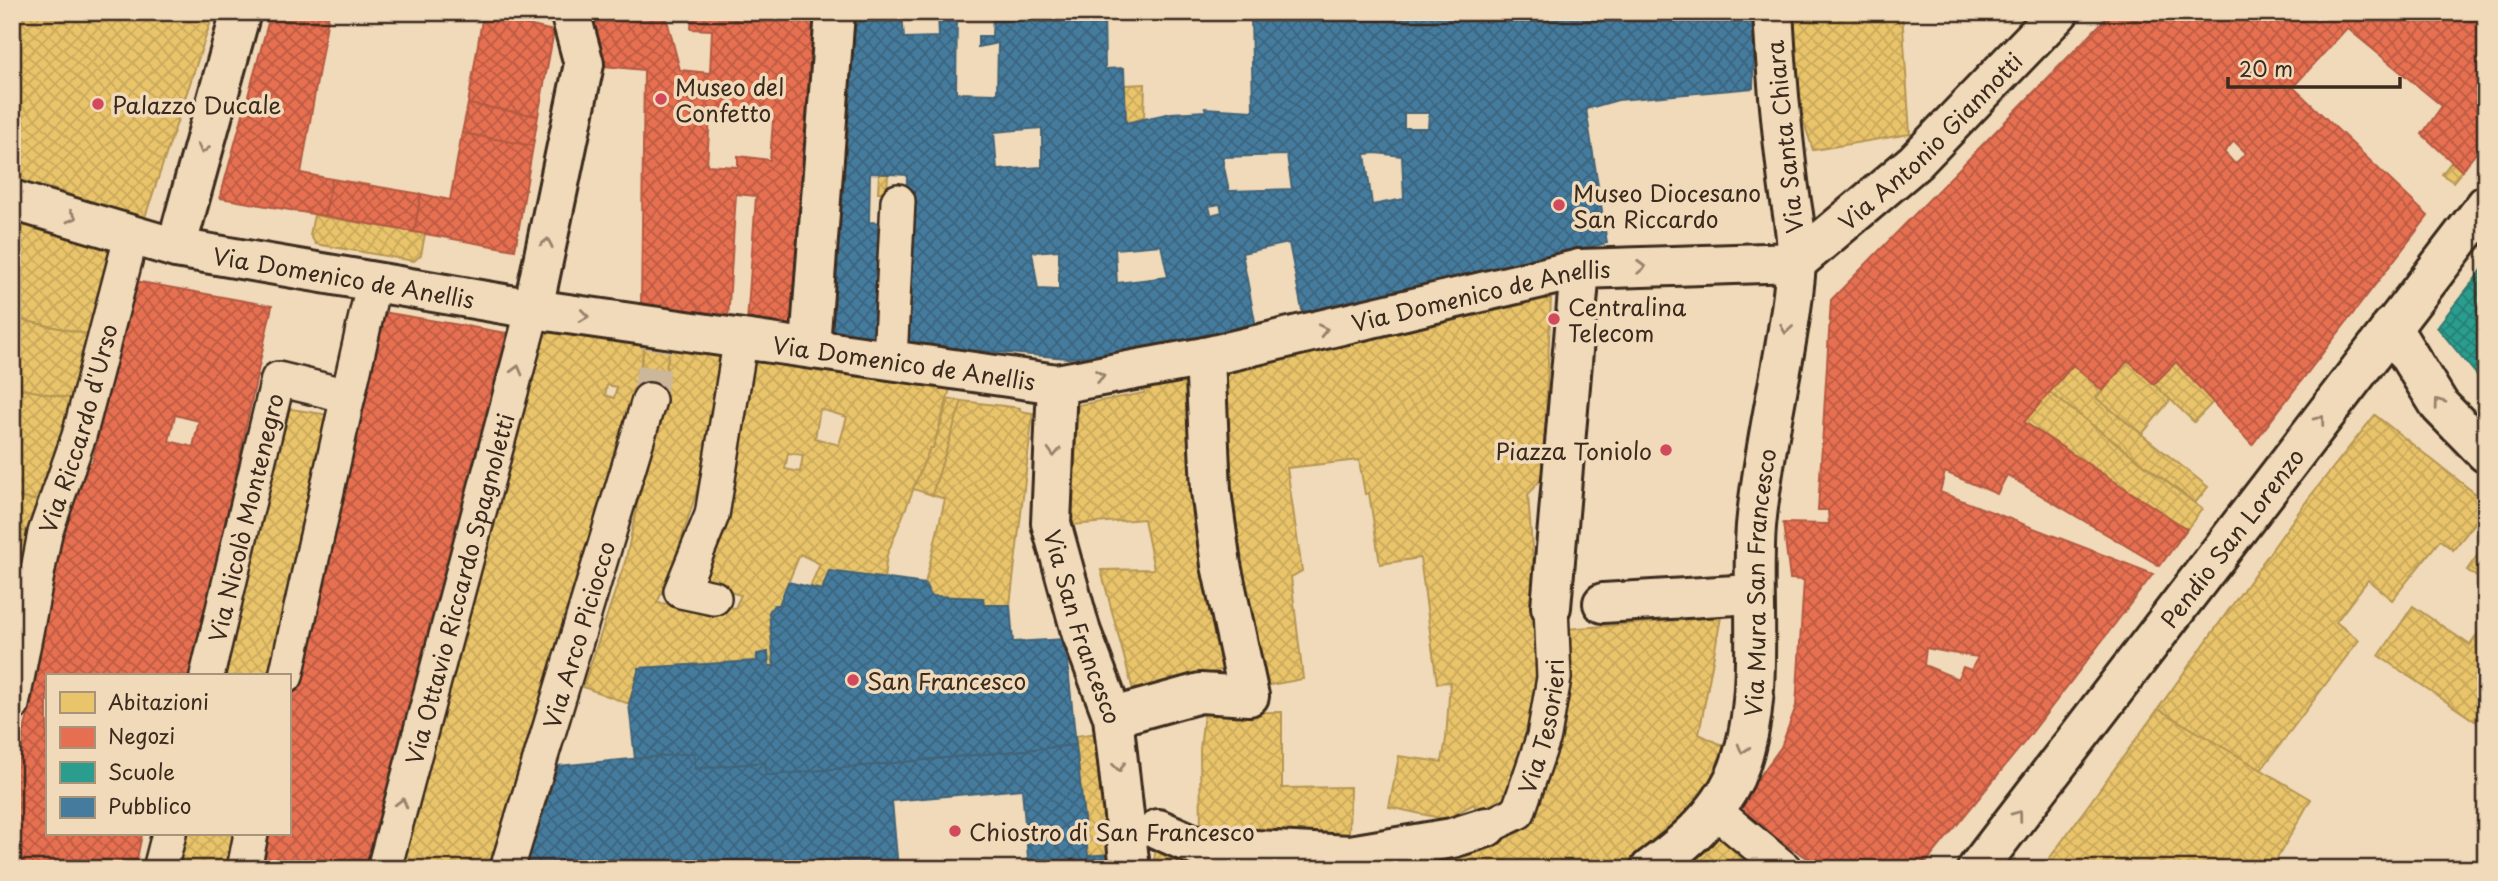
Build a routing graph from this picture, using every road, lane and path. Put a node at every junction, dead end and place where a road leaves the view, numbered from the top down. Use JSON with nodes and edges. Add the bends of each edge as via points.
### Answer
{"nodes":[{"id":1,"x":241,"y":12,"type":"edge"},
{"id":2,"x":570,"y":12,"type":"edge"},
{"id":3,"x":835,"y":12,"type":"edge"},
{"id":4,"x":1773,"y":12,"type":"edge"},
{"id":5,"x":2059,"y":12,"type":"edge"},
{"id":6,"x":12,"y":200,"type":"edge"},
{"id":7,"x":898,"y":201,"type":"dead end"},
{"id":8,"x":2486,"y":205,"type":"edge"},
{"id":9,"x":132,"y":234,"type":"junction"},
{"id":10,"x":176,"y":248,"type":"junction"},
{"id":11,"x":1797,"y":262,"type":"junction"},
{"id":12,"x":1580,"y":269,"type":"junction"},
{"id":13,"x":374,"y":281,"type":"junction"},
{"id":14,"x":533,"y":309,"type":"junction"},
{"id":15,"x":2391,"y":327,"type":"junction"},
{"id":16,"x":741,"y":337,"type":"junction"},
{"id":17,"x":810,"y":346,"type":"junction"},
{"id":18,"x":1205,"y":358,"type":"junction"},
{"id":19,"x":890,"y":359,"type":"junction"},
{"id":20,"x":1056,"y":384,"type":"junction"},
{"id":21,"x":348,"y":396,"type":"junction"},
{"id":22,"x":649,"y":400,"type":"tunnel mouth"},
{"id":23,"x":2486,"y":453,"type":"edge"},
{"id":24,"x":1753,"y":594,"type":"junction"},
{"id":25,"x":714,"y":598,"type":"dead end"},
{"id":26,"x":1604,"y":603,"type":"dead end"},
{"id":27,"x":1551,"y":607,"type":"joint"},
{"id":28,"x":206,"y":674,"type":"edge"},
{"id":29,"x":286,"y":674,"type":"edge"},
{"id":30,"x":12,"y":705,"type":"edge"},
{"id":31,"x":1113,"y":717,"type":"junction"},
{"id":32,"x":1715,"y":811,"type":"junction"},
{"id":33,"x":1487,"y":827,"type":"joint"},
{"id":34,"x":1158,"y":829,"type":"dead end"},
{"id":35,"x":168,"y":836,"type":"edge"},
{"id":36,"x":251,"y":836,"type":"edge"},
{"id":37,"x":160,"y":869,"type":"edge"},
{"id":38,"x":244,"y":869,"type":"edge"},
{"id":39,"x":384,"y":869,"type":"edge"},
{"id":40,"x":508,"y":869,"type":"edge"},
{"id":41,"x":1130,"y":869,"type":"edge"},
{"id":42,"x":1650,"y":869,"type":"edge"},
{"id":43,"x":1785,"y":869,"type":"edge"},
{"id":44,"x":1977,"y":869,"type":"edge"}],
"edges":[{"from":1,"to":10,"type":"street","one_way":true},
{"from":14,"to":2,"type":"street","one_way":true,"via":[[584,64]]},
{"from":3,"to":17,"type":"street"},
{"from":4,"to":11,"type":"street","name":"Via Santa Chiara"},
{"from":5,"to":11,"type":"street","name":"Via Antonio Giannotti","via":[[1915,162]]},
{"from":6,"to":9,"type":"street","name":"Via Domenico de Anellis","one_way":true},
{"from":7,"to":19,"type":"street"},
{"from":8,"to":15,"type":"street","name":"Pendio San Lorenzo"},
{"from":9,"to":10,"type":"street","name":"Via Domenico de Anellis"},
{"from":9,"to":30,"type":"street","name":"Via Riccardo d'Urso","via":[[79,436],[45,533]]},
{"from":10,"to":13,"type":"street","name":"Via Domenico de Anellis"},
{"from":12,"to":11,"type":"street","name":"Via Domenico de Anellis","one_way":true},
{"from":11,"to":24,"type":"street","name":"Via Mura San Francesco","one_way":true,"via":[[1756,524]]},
{"from":18,"to":12,"type":"street","name":"Via Domenico de Anellis","one_way":true},
{"from":12,"to":27,"type":"street","name":"Via Tesorieri"},
{"from":13,"to":14,"type":"street","name":"Via Domenico de Anellis"},
{"from":13,"to":21,"type":"street"},
{"from":14,"to":16,"type":"street","name":"Via Domenico de Anellis","one_way":true},
{"from":39,"to":14,"type":"street","name":"Via Ottavio Riccardo Spagnoletti","one_way":true},
{"from":23,"to":15,"type":"street","one_way":true,"via":[[2440,406]]},
{"from":44,"to":15,"type":"street","name":"Pendio San Lorenzo","one_way":true},
{"from":16,"to":17,"type":"street","name":"Via Domenico de Anellis"},
{"from":16,"to":25,"type":"street","via":[[712,515],[681,591]]},
{"from":17,"to":19,"type":"street","name":"Via Domenico de Anellis"},
{"from":20,"to":18,"type":"street","name":"Via Domenico de Anellis","one_way":true},
{"from":18,"to":31,"type":"street","via":[[1211,491],[1221,565],[1249,696],[1200,693]]},
{"from":19,"to":20,"type":"street","name":"Via Domenico de Anellis"},
{"from":20,"to":31,"type":"street","name":"Via San Francesco","one_way":true,"via":[[1051,523],[1082,632]]},
{"from":21,"to":28,"type":"street","name":"Via Nicolò Montenegro","via":[[278,379]]},
{"from":21,"to":29,"type":"street"},
{"from":22,"to":40,"type":"street","name":"Via Arco Piciocco"},
{"from":24,"to":26,"type":"street"},
{"from":24,"to":32,"type":"street","name":"Via Mura San Francesco","one_way":true,"via":[[1755,660],[1746,744]]},
{"from":27,"to":33,"type":"street","name":"Via Tesorieri","via":[[1554,678],[1534,772],[1518,812]]},
{"from":31,"to":41,"type":"street","name":"Via San Francesco","one_way":true},
{"from":32,"to":42,"type":"street","name":"Via Mura San Francesco","via":[[1684,844]]},
{"from":32,"to":43,"type":"street"},
{"from":33,"to":34,"type":"street","name":"Via Tesorieri","via":[[1452,838],[1350,855],[1199,847]]},
{"from":35,"to":37,"type":"street"},
{"from":36,"to":38,"type":"street"}]}
